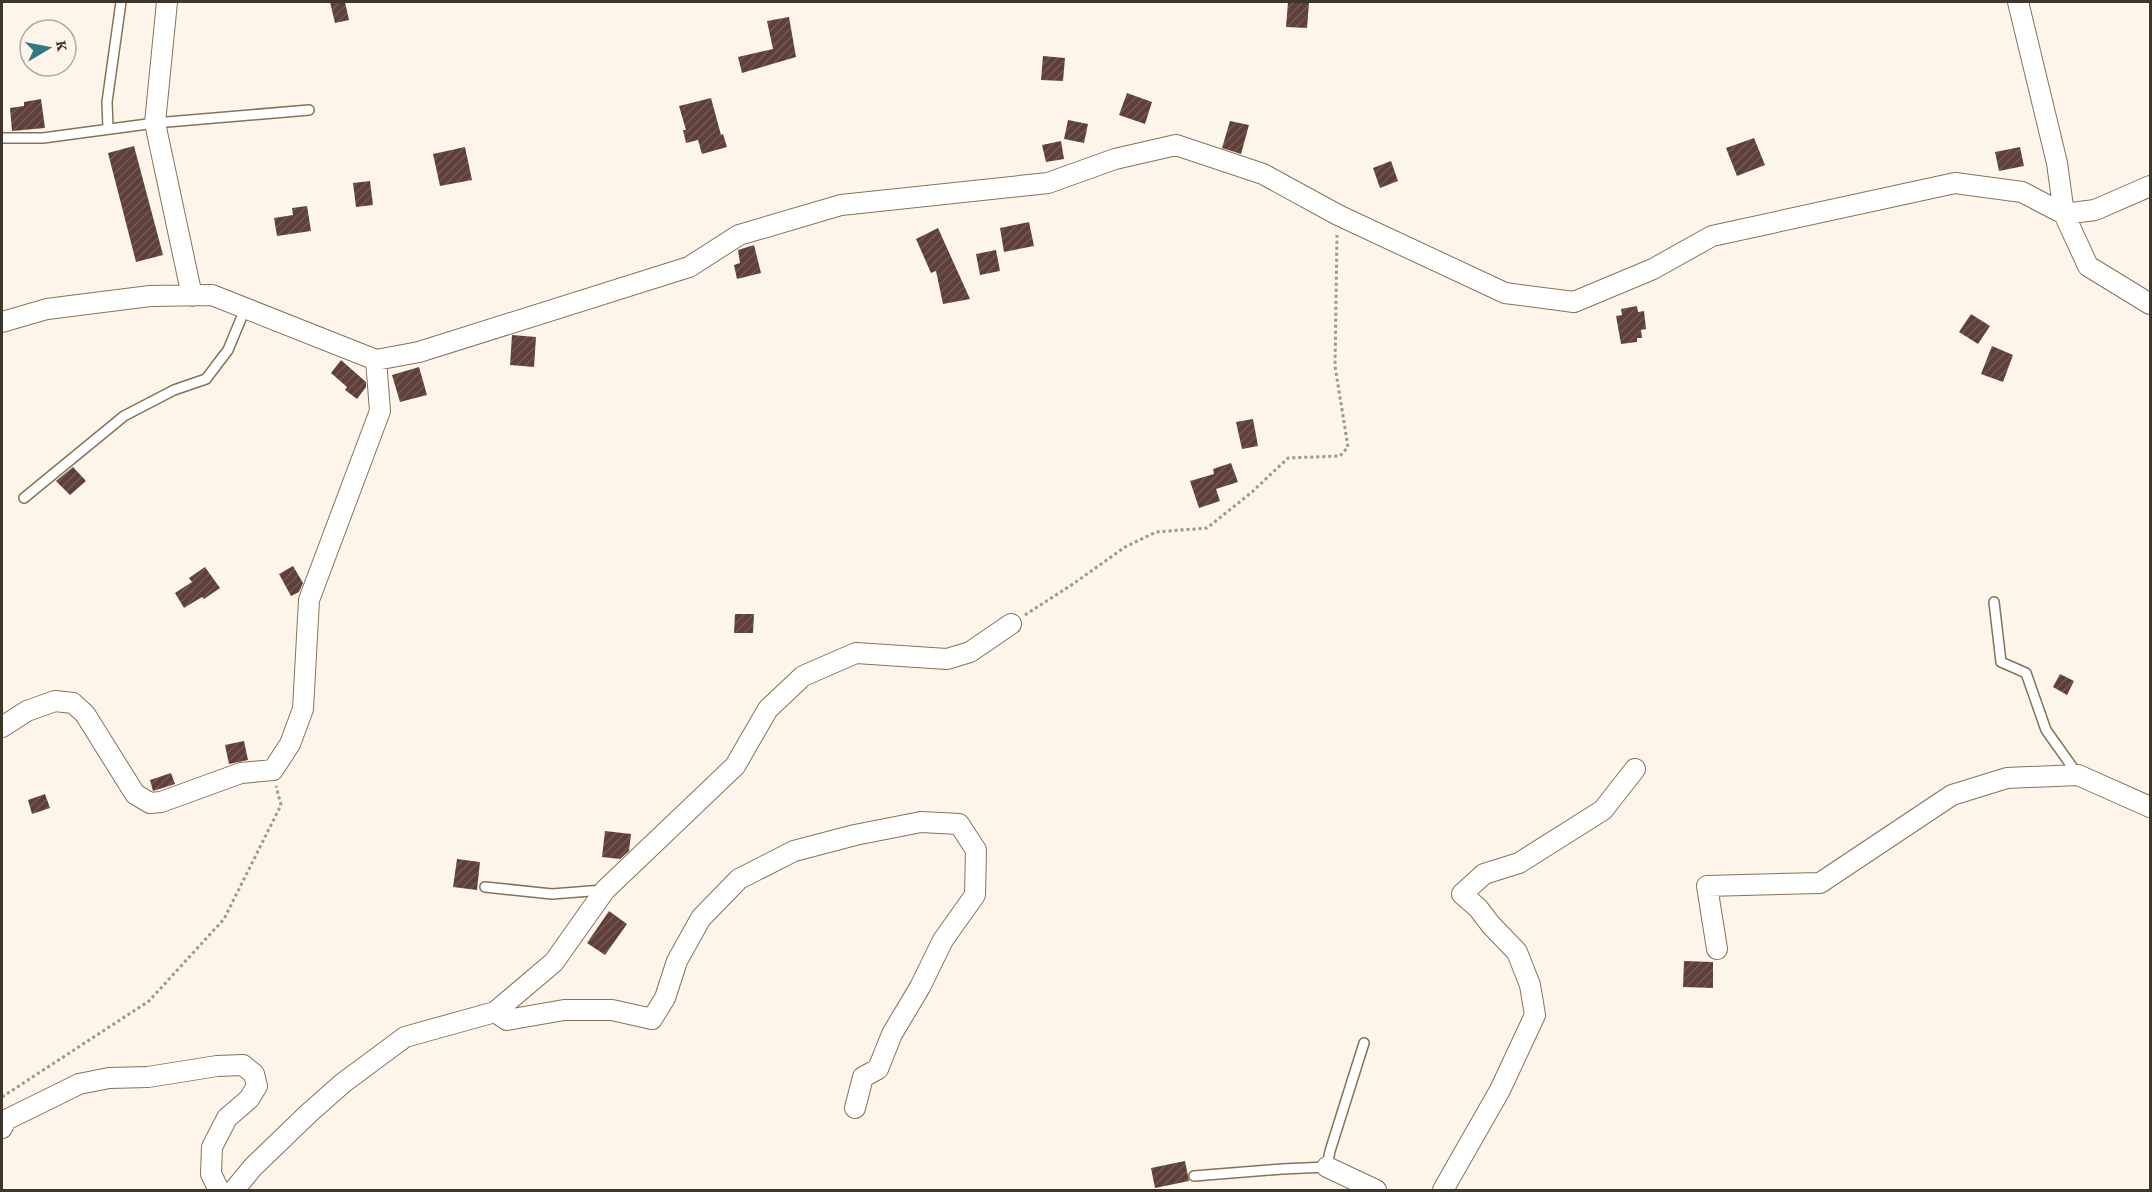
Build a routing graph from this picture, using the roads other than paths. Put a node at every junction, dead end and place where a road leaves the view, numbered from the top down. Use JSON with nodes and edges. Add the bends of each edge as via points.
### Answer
{"nodes":[{"id":1,"x":121,"y":2,"type":"edge"},
{"id":2,"x":167,"y":2,"type":"edge"},
{"id":3,"x":2018,"y":2,"type":"edge"},
{"id":4,"x":309,"y":110,"type":"dead end"},
{"id":5,"x":155,"y":123,"type":"junction"},
{"id":6,"x":108,"y":128,"type":"junction"},
{"id":7,"x":2,"y":138,"type":"edge"},
{"id":8,"x":2151,"y":186,"type":"edge"},
{"id":9,"x":2064,"y":214,"type":"junction"},
{"id":10,"x":192,"y":296,"type":"junction"},
{"id":11,"x":2151,"y":304,"type":"edge"},
{"id":12,"x":245,"y":309,"type":"junction"},
{"id":13,"x":2,"y":322,"type":"edge"},
{"id":14,"x":376,"y":360,"type":"junction"},
{"id":15,"x":24,"y":498,"type":"dead end"},
{"id":16,"x":1994,"y":602,"type":"dead end"},
{"id":17,"x":1011,"y":624,"type":"road end"},
{"id":18,"x":2,"y":727,"type":"edge"},
{"id":19,"x":1635,"y":769,"type":"dead end"},
{"id":20,"x":2078,"y":775,"type":"junction"},
{"id":21,"x":2151,"y":807,"type":"edge"},
{"id":22,"x":485,"y":887,"type":"dead end"},
{"id":23,"x":605,"y":890,"type":"junction"},
{"id":24,"x":1717,"y":949,"type":"dead end"},
{"id":25,"x":495,"y":1012,"type":"junction"},
{"id":26,"x":1364,"y":1043,"type":"dead end"},
{"id":27,"x":855,"y":1108,"type":"dead end"},
{"id":28,"x":2,"y":1128,"type":"edge"},
{"id":29,"x":1327,"y":1167,"type":"junction"},
{"id":30,"x":1194,"y":1176,"type":"dead end"},
{"id":31,"x":219,"y":1191,"type":"edge"},
{"id":32,"x":234,"y":1191,"type":"edge"},
{"id":33,"x":1376,"y":1191,"type":"edge"},
{"id":34,"x":1443,"y":1191,"type":"edge"}],
"edges":[{"from":1,"to":6,"type":"lane","via":[[107,102]]},
{"from":2,"to":5,"type":"street"},
{"from":3,"to":9,"type":"street","via":[[2057,163]]},
{"from":4,"to":5,"type":"lane"},
{"from":5,"to":6,"type":"lane"},
{"from":5,"to":10,"type":"street"},
{"from":6,"to":7,"type":"lane","via":[[43,138]]},
{"from":8,"to":9,"type":"street","via":[[2095,210]]},
{"from":9,"to":11,"type":"street","via":[[2088,266]]},
{"from":9,"to":14,"type":"street","via":[[2022,192],[1955,183],[1712,236],[1653,269],[1574,302],[1506,293],[1338,215],[1263,174],[1176,145],[1115,159],[1048,183],[841,205],[739,235],[689,267],[430,349]]},
{"from":10,"to":12,"type":"street","via":[[212,295]]},
{"from":10,"to":13,"type":"street","via":[[150,296],[47,309]]},
{"from":12,"to":14,"type":"street"},
{"from":12,"to":15,"type":"lane","via":[[228,350],[206,378],[124,416]]},
{"from":14,"to":18,"type":"street","via":[[380,411],[309,600],[303,709],[290,744],[273,770],[242,773],[161,802],[150,802],[135,794],[85,714],[73,703],[55,701],[27,711]]},
{"from":16,"to":20,"type":"lane","via":[[2001,662],[2026,673],[2046,730]]},
{"from":17,"to":23,"type":"street","via":[[970,652],[947,659],[856,653],[803,676],[768,709],[735,766]]},
{"from":19,"to":34,"type":"street","via":[[1603,810],[1519,863],[1484,874],[1462,894],[1517,952],[1530,985],[1535,1015],[1500,1090]]},
{"from":20,"to":21,"type":"street"},
{"from":20,"to":24,"type":"street","via":[[2007,778],[1952,795],[1820,883],[1707,886]]},
{"from":22,"to":23,"type":"lane","via":[[552,894]]},
{"from":23,"to":25,"type":"street","via":[[554,962]]},
{"from":25,"to":27,"type":"street","via":[[507,1020],[564,1010],[612,1010],[652,1019],[701,918],[739,879],[794,850],[921,822],[958,824],[976,850],[975,895],[944,940],[892,1034],[878,1069],[863,1077]]},
{"from":25,"to":32,"type":"street","via":[[405,1036],[309,1113]]},
{"from":26,"to":29,"type":"lane"},
{"from":28,"to":31,"type":"street","via":[[6,1120],[79,1084],[243,1065],[254,1074],[256,1086],[249,1099],[226,1118],[212,1147],[211,1174]]},
{"from":29,"to":30,"type":"lane"},
{"from":29,"to":33,"type":"street"}]}
